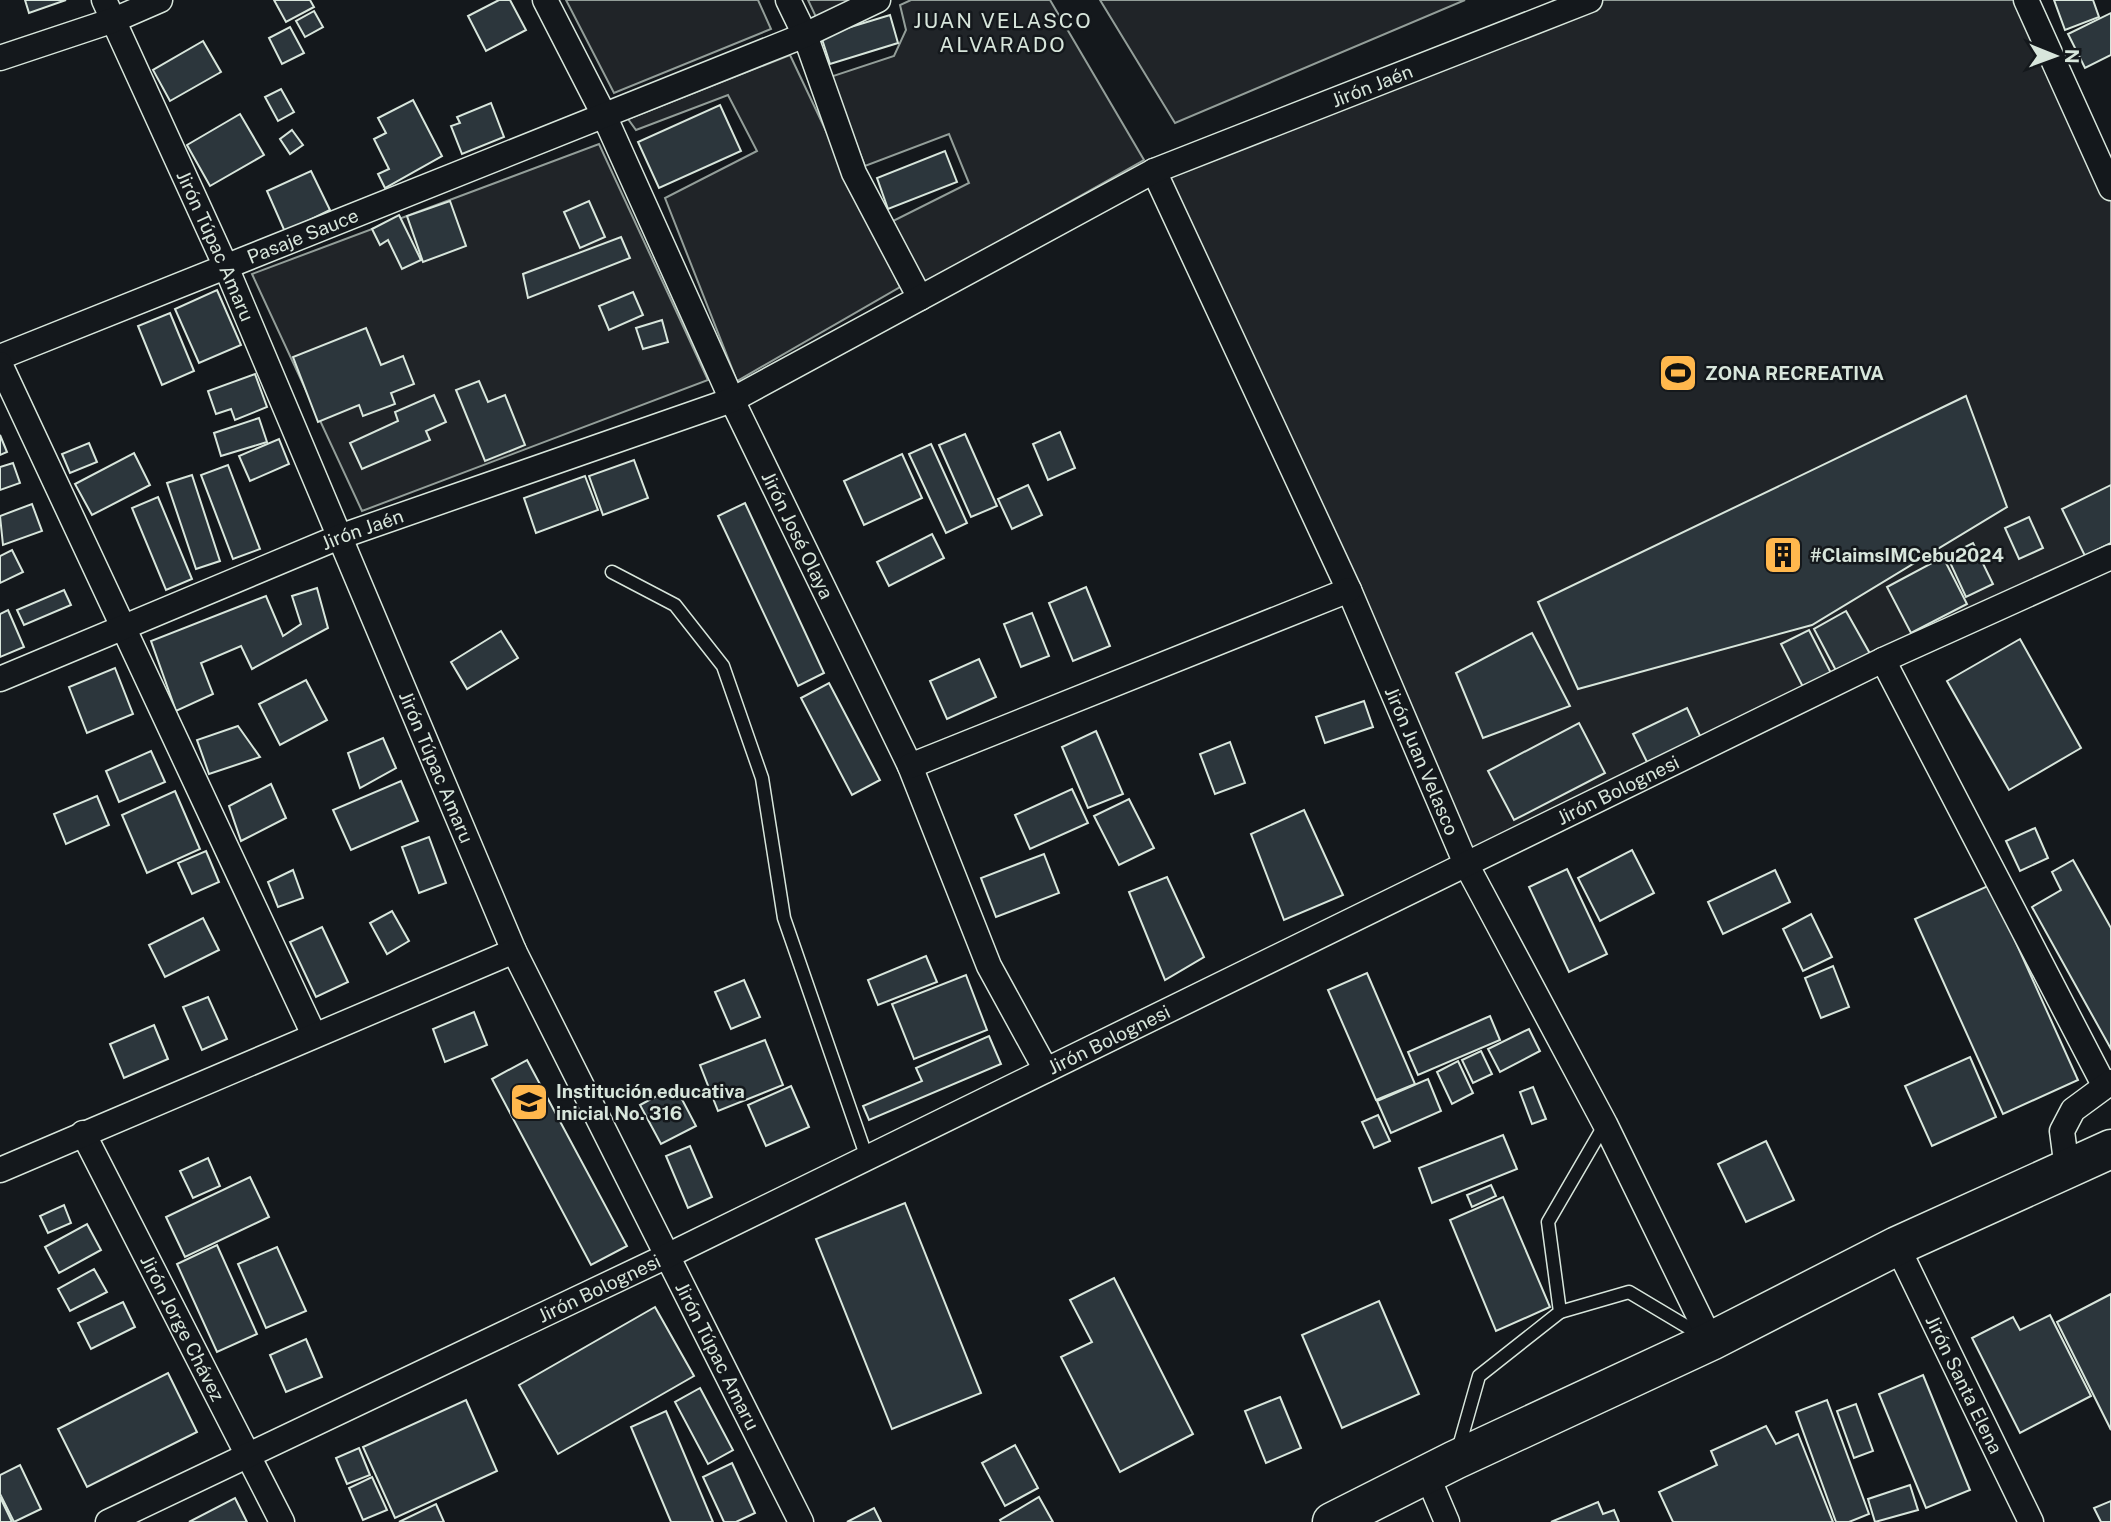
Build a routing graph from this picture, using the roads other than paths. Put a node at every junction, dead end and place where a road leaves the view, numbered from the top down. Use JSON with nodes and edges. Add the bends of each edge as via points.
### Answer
{"nodes":[{"id":1,"x":160,"y":0,"type":"edge"},
{"id":2,"x":545,"y":0,"type":"edge"},
{"id":3,"x":788,"y":0,"type":"edge"},
{"id":4,"x":878,"y":0,"type":"edge"},
{"id":5,"x":1590,"y":0,"type":"edge"},
{"id":6,"x":2026,"y":0,"type":"edge"},
{"id":7,"x":109,"y":10,"type":"edge"},
{"id":8,"x":1533,"y":10,"type":"edge"},
{"id":9,"x":805,"y":35,"type":"junction"},
{"id":10,"x":0,"y":58,"type":"edge"},
{"id":11,"x":603,"y":113,"type":"junction"},
{"id":12,"x":1154,"y":171,"type":"junction"},
{"id":13,"x":2111,"y":188,"type":"edge"},
{"id":14,"x":226,"y":267,"type":"junction"},
{"id":15,"x":920,"y":298,"type":"junction"},
{"id":16,"x":0,"y":357,"type":"edge"},
{"id":17,"x":0,"y":364,"type":"edge"},
{"id":18,"x":732,"y":400,"type":"junction"},
{"id":19,"x":339,"y":537,"type":"junction"},
{"id":20,"x":2111,"y":557,"type":"edge"},
{"id":21,"x":612,"y":572,"type":"dead end"},
{"id":22,"x":1349,"y":590,"type":"junction"},
{"id":23,"x":122,"y":627,"type":"junction"},
{"id":24,"x":1883,"y":660,"type":"junction"},
{"id":25,"x":0,"y":678,"type":"edge"},
{"id":26,"x":910,"y":766,"type":"junction"},
{"id":27,"x":1466,"y":864,"type":"junction"},
{"id":28,"x":514,"y":951,"type":"junction"},
{"id":29,"x":314,"y":1035,"type":"junction"},
{"id":30,"x":1046,"y":1070,"type":"junction"},
{"id":31,"x":2108,"y":1084,"type":"edge"},
{"id":32,"x":1605,"y":1124,"type":"junction"},
{"id":33,"x":83,"y":1133,"type":"junction"},
{"id":34,"x":2111,"y":1149,"type":"edge"},
{"id":35,"x":867,"y":1158,"type":"junction"},
{"id":36,"x":2067,"y":1169,"type":"junction"},
{"id":37,"x":0,"y":1170,"type":"edge"},
{"id":38,"x":1897,"y":1245,"type":"junction"},
{"id":39,"x":667,"y":1256,"type":"junction"},
{"id":40,"x":1560,"y":1312,"type":"junction"},
{"id":41,"x":1711,"y":1341,"type":"junction"},
{"id":42,"x":250,"y":1454,"type":"junction"},
{"id":43,"x":1441,"y":1468,"type":"junction"},
{"id":44,"x":108,"y":1522,"type":"edge"},
{"id":45,"x":282,"y":1522,"type":"edge"},
{"id":46,"x":801,"y":1522,"type":"edge"},
{"id":47,"x":1332,"y":1522,"type":"edge"},
{"id":48,"x":1447,"y":1522,"type":"edge"},
{"id":49,"x":2031,"y":1522,"type":"edge"}],
"edges":[{"from":1,"to":7,"type":"street"},
{"from":2,"to":11,"type":"street","name":"Jirón José Olaya"},
{"from":3,"to":9,"type":"street"},
{"from":4,"to":9,"type":"street","name":"Pasaje Sauce"},
{"from":5,"to":8,"type":"street","name":"Jirón Jaén"},
{"from":6,"to":13,"type":"street"},
{"from":7,"to":10,"type":"street"},
{"from":7,"to":14,"type":"street","name":"Jirón Túpac Amaru"},
{"from":8,"to":12,"type":"street","name":"Jirón Jaén"},
{"from":9,"to":11,"type":"street","name":"Pasaje Sauce"},
{"from":9,"to":15,"type":"street","via":[[853,173]]},
{"from":11,"to":14,"type":"street","name":"Pasaje Sauce"},
{"from":11,"to":18,"type":"street","name":"Jirón José Olaya"},
{"from":12,"to":15,"type":"street","name":"Jirón Jaén"},
{"from":12,"to":22,"type":"street","name":"Jirón Juan Velasco"},
{"from":14,"to":16,"type":"street","name":"Pasaje Sauce"},
{"from":14,"to":19,"type":"street","name":"Jirón Túpac Amaru"},
{"from":15,"to":18,"type":"street","name":"Jirón Jaén"},
{"from":17,"to":23,"type":"street"},
{"from":18,"to":19,"type":"street","name":"Jirón Jaén"},
{"from":18,"to":26,"type":"street","name":"Jirón José Olaya"},
{"from":19,"to":23,"type":"street","name":"Jirón Jaén"},
{"from":19,"to":28,"type":"street","name":"Jirón Túpac Amaru"},
{"from":20,"to":24,"type":"street","name":"Jirón Bolognesi"},
{"from":21,"to":35,"type":"lane","via":[[675,605],[723,666],[762,778],[784,918]]},
{"from":22,"to":26,"type":"street"},
{"from":22,"to":27,"type":"street","name":"Jirón Juan Velasco"},
{"from":23,"to":25,"type":"street","name":"Jirón Jaén"},
{"from":23,"to":29,"type":"street"},
{"from":24,"to":27,"type":"street","name":"Jirón Bolognesi"},
{"from":24,"to":31,"type":"street"},
{"from":26,"to":30,"type":"street","name":"Jirón José Olaya","via":[[989,965]]},
{"from":27,"to":30,"type":"street","name":"Jirón Bolognesi"},
{"from":27,"to":32,"type":"street","name":"Jirón Juan Velasco"},
{"from":28,"to":29,"type":"street"},
{"from":28,"to":39,"type":"street","name":"Jirón Túpac Amaru"},
{"from":29,"to":33,"type":"street"},
{"from":30,"to":35,"type":"street","name":"Jirón Bolognesi"},
{"from":31,"to":36,"type":"street","via":[[2073,1110],[2062,1131]]},
{"from":32,"to":40,"type":"lane","via":[[1548,1222]]},
{"from":32,"to":41,"type":"street","name":"Jirón Juan Velasco"},
{"from":33,"to":37,"type":"street"},
{"from":33,"to":42,"type":"street","name":"Jirón Jorge Chávez"},
{"from":34,"to":36,"type":"highway"},
{"from":35,"to":39,"type":"street","name":"Jirón Bolognesi"},
{"from":36,"to":38,"type":"highway"},
{"from":38,"to":41,"type":"highway"},
{"from":38,"to":49,"type":"street","name":"Jirón Santa Elena"},
{"from":39,"to":42,"type":"street","name":"Jirón Bolognesi"},
{"from":39,"to":46,"type":"street","name":"Jirón Túpac Amaru"},
{"from":40,"to":41,"type":"lane","via":[[1629,1292]]},
{"from":40,"to":43,"type":"lane","via":[[1479,1376]]},
{"from":41,"to":43,"type":"highway"},
{"from":42,"to":44,"type":"street","name":"Jirón Bolognesi"},
{"from":42,"to":45,"type":"street","name":"Jirón Jorge Chávez"},
{"from":43,"to":47,"type":"highway"},
{"from":43,"to":48,"type":"street"}]}
